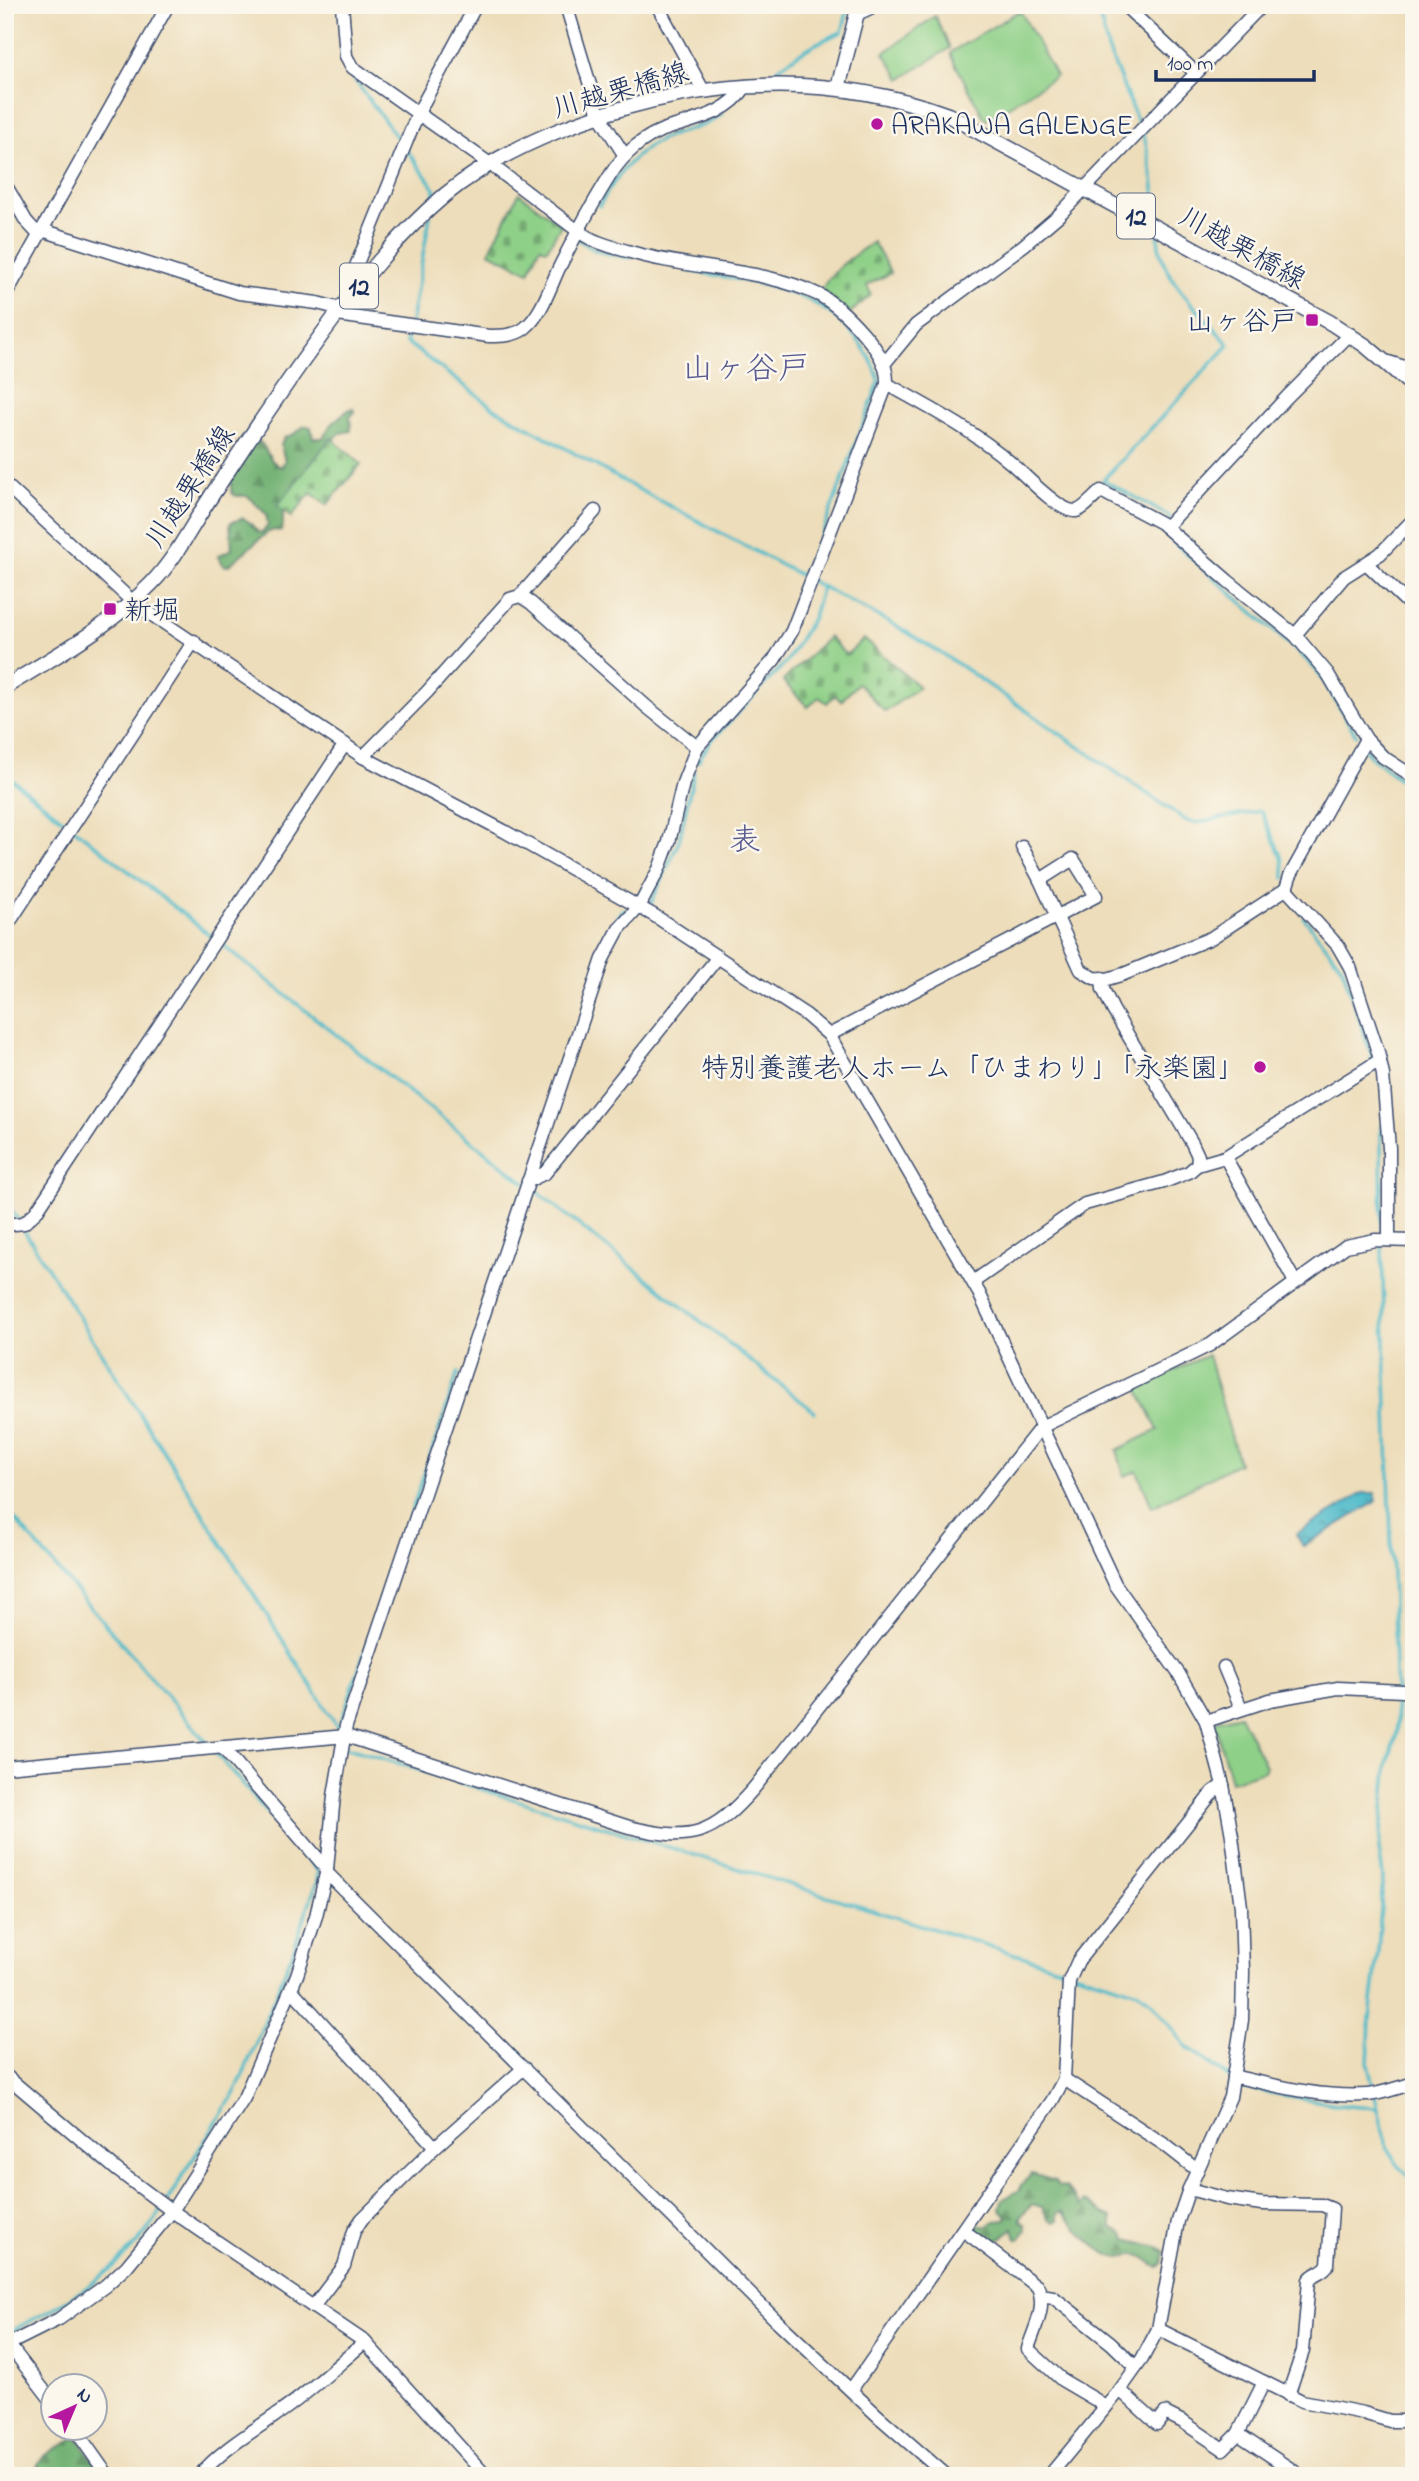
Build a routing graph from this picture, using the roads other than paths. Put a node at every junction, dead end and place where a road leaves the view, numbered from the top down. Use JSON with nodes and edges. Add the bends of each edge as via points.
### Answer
{"nodes":[{"id":1,"x":168,"y":5,"type":"edge"},
{"id":2,"x":342,"y":5,"type":"edge"},
{"id":3,"x":476,"y":5,"type":"edge"},
{"id":4,"x":566,"y":5,"type":"edge"},
{"id":5,"x":657,"y":5,"type":"edge"},
{"id":6,"x":877,"y":5,"type":"edge"},
{"id":7,"x":1124,"y":5,"type":"edge"},
{"id":8,"x":1262,"y":5,"type":"edge"},
{"id":9,"x":858,"y":10,"type":"edge"},
{"id":10,"x":1196,"y":73,"type":"junction"},
{"id":11,"x":746,"y":86,"type":"junction"},
{"id":12,"x":838,"y":88,"type":"junction"},
{"id":13,"x":704,"y":90,"type":"junction"},
{"id":14,"x":418,"y":113,"type":"junction"},
{"id":15,"x":599,"y":115,"type":"junction"},
{"id":16,"x":625,"y":156,"type":"junction"},
{"id":17,"x":490,"y":163,"type":"junction"},
{"id":18,"x":5,"y":184,"type":"edge"},
{"id":19,"x":1085,"y":189,"type":"junction"},
{"id":20,"x":578,"y":231,"type":"junction"},
{"id":21,"x":41,"y":232,"type":"junction"},
{"id":22,"x":5,"y":296,"type":"edge"},
{"id":23,"x":350,"y":297,"type":"junction"},
{"id":24,"x":339,"y":312,"type":"junction"},
{"id":25,"x":1350,"y":334,"type":"junction"},
{"id":26,"x":1385,"y":361,"type":"junction"},
{"id":27,"x":884,"y":364,"type":"junction"},
{"id":28,"x":1414,"y":370,"type":"edge"},
{"id":29,"x":887,"y":384,"type":"junction"},
{"id":30,"x":1414,"y":387,"type":"edge"},
{"id":31,"x":5,"y":484,"type":"edge"},
{"id":32,"x":595,"y":511,"type":"dead end"},
{"id":33,"x":1414,"y":519,"type":"edge"},
{"id":34,"x":1166,"y":527,"type":"junction"},
{"id":35,"x":1367,"y":564,"type":"junction"},
{"id":36,"x":520,"y":596,"type":"junction"},
{"id":37,"x":133,"y":602,"type":"junction"},
{"id":38,"x":1414,"y":609,"type":"edge"},
{"id":39,"x":1295,"y":635,"type":"junction"},
{"id":40,"x":194,"y":641,"type":"junction"},
{"id":41,"x":5,"y":687,"type":"edge"},
{"id":42,"x":1366,"y":738,"type":"junction"},
{"id":43,"x":345,"y":744,"type":"junction"},
{"id":44,"x":697,"y":747,"type":"junction"},
{"id":45,"x":363,"y":757,"type":"junction"},
{"id":46,"x":1414,"y":777,"type":"edge"},
{"id":47,"x":1022,"y":847,"type":"dead end"},
{"id":48,"x":1040,"y":880,"type":"junction"},
{"id":49,"x":1286,"y":889,"type":"junction"},
{"id":50,"x":639,"y":906,"type":"junction"},
{"id":51,"x":1055,"y":917,"type":"junction"},
{"id":52,"x":5,"y":929,"type":"edge"},
{"id":53,"x":718,"y":957,"type":"junction"},
{"id":54,"x":1102,"y":978,"type":"junction"},
{"id":55,"x":829,"y":1035,"type":"junction"},
{"id":56,"x":1380,"y":1060,"type":"junction"},
{"id":57,"x":1225,"y":1157,"type":"junction"},
{"id":58,"x":1198,"y":1165,"type":"junction"},
{"id":59,"x":528,"y":1181,"type":"junction"},
{"id":60,"x":5,"y":1225,"type":"edge"},
{"id":61,"x":1389,"y":1240,"type":"junction"},
{"id":62,"x":1414,"y":1241,"type":"edge"},
{"id":63,"x":973,"y":1282,"type":"junction"},
{"id":64,"x":1295,"y":1282,"type":"junction"},
{"id":65,"x":1041,"y":1427,"type":"junction"},
{"id":66,"x":1224,"y":1667,"type":"dead end"},
{"id":67,"x":1403,"y":1691,"type":"dead end"},
{"id":68,"x":1241,"y":1708,"type":"junction"},
{"id":69,"x":1206,"y":1721,"type":"junction"},
{"id":70,"x":346,"y":1736,"type":"junction"},
{"id":71,"x":222,"y":1747,"type":"junction"},
{"id":72,"x":5,"y":1767,"type":"edge"},
{"id":73,"x":1223,"y":1785,"type":"junction"},
{"id":74,"x":327,"y":1871,"type":"junction"},
{"id":75,"x":291,"y":1989,"type":"junction"},
{"id":76,"x":524,"y":2068,"type":"junction"},
{"id":77,"x":5,"y":2075,"type":"edge"},
{"id":78,"x":1233,"y":2076,"type":"junction"},
{"id":79,"x":1064,"y":2079,"type":"junction"},
{"id":80,"x":1414,"y":2083,"type":"edge"},
{"id":81,"x":435,"y":2147,"type":"junction"},
{"id":82,"x":1197,"y":2170,"type":"junction"},
{"id":83,"x":1189,"y":2189,"type":"junction"},
{"id":84,"x":172,"y":2211,"type":"junction"},
{"id":85,"x":962,"y":2230,"type":"junction"},
{"id":86,"x":1041,"y":2295,"type":"junction"},
{"id":87,"x":313,"y":2306,"type":"junction"},
{"id":88,"x":1158,"y":2329,"type":"junction"},
{"id":89,"x":365,"y":2342,"type":"junction"},
{"id":90,"x":7,"y":2346,"type":"edge"},
{"id":91,"x":1136,"y":2367,"type":"junction"},
{"id":92,"x":1264,"y":2382,"type":"junction"},
{"id":93,"x":38,"y":2384,"type":"edge"},
{"id":94,"x":851,"y":2390,"type":"junction"},
{"id":95,"x":1120,"y":2390,"type":"junction"},
{"id":96,"x":1288,"y":2395,"type":"junction"},
{"id":97,"x":1105,"y":2408,"type":"junction"},
{"id":98,"x":1414,"y":2421,"type":"edge"},
{"id":99,"x":1238,"y":2434,"type":"junction"},
{"id":100,"x":84,"y":2442,"type":"edge"},
{"id":101,"x":1283,"y":2471,"type":"edge"},
{"id":102,"x":108,"y":2476,"type":"edge"},
{"id":103,"x":199,"y":2476,"type":"edge"},
{"id":104,"x":485,"y":2476,"type":"edge"},
{"id":105,"x":947,"y":2476,"type":"edge"},
{"id":106,"x":1049,"y":2476,"type":"edge"},
{"id":107,"x":1301,"y":2476,"type":"edge"}],
"edges":[{"from":1,"to":21,"type":"street"},
{"from":2,"to":14,"type":"street","via":[[346,56],[352,67]]},
{"from":3,"to":14,"type":"street"},
{"from":4,"to":15,"type":"street"},
{"from":5,"to":13,"type":"street"},
{"from":6,"to":9,"type":"street"},
{"from":7,"to":10,"type":"street"},
{"from":8,"to":10,"type":"street"},
{"from":9,"to":12,"type":"main road"},
{"from":10,"to":19,"type":"street"},
{"from":11,"to":12,"type":"main road","name":"川越栗橋線","number":"12"},
{"from":11,"to":13,"type":"main road","name":"川越栗橋線","number":"12"},
{"from":11,"to":16,"type":"street","via":[[723,109],[661,131]]},
{"from":12,"to":19,"type":"main road","name":"川越栗橋線","number":"12","via":[[896,98],[948,115]]},
{"from":13,"to":15,"type":"main road","name":"川越栗橋線","number":"12"},
{"from":14,"to":17,"type":"street"},
{"from":14,"to":23,"type":"street","via":[[350,281]]},
{"from":15,"to":16,"type":"street"},
{"from":15,"to":17,"type":"main road","name":"川越栗橋線","number":"12"},
{"from":16,"to":20,"type":"street"},
{"from":17,"to":20,"type":"street"},
{"from":17,"to":23,"type":"main road","name":"川越栗橋線","number":"12","via":[[408,228]]},
{"from":18,"to":21,"type":"street","via":[[26,221]]},
{"from":19,"to":25,"type":"main road","name":"川越栗橋線","number":"12"},
{"from":19,"to":27,"type":"street","via":[[1040,233],[916,326]]},
{"from":20,"to":24,"type":"street","via":[[539,310],[517,332],[469,335]]},
{"from":20,"to":27,"type":"street","via":[[591,240],[644,257],[767,278],[818,295],[856,325]]},
{"from":21,"to":22,"type":"street"},
{"from":21,"to":24,"type":"street","via":[[239,293],[317,303]]},
{"from":23,"to":24,"type":"main road","name":"川越栗橋線","number":"12"},
{"from":24,"to":37,"type":"main road","name":"川越栗橋線","number":"12","via":[[261,421],[172,559]]},
{"from":25,"to":26,"type":"main road","name":"川越栗橋線","number":"12"},
{"from":25,"to":34,"type":"street"},
{"from":26,"to":28,"type":"street"},
{"from":26,"to":30,"type":"main road","name":"川越栗橋線","number":"12"},
{"from":27,"to":29,"type":"street"},
{"from":29,"to":34,"type":"street","via":[[973,434],[1059,505],[1079,510],[1101,491]]},
{"from":29,"to":44,"type":"street","via":[[792,631],[774,660]]},
{"from":31,"to":37,"type":"street"},
{"from":32,"to":36,"type":"street"},
{"from":33,"to":35,"type":"street"},
{"from":34,"to":39,"type":"street"},
{"from":35,"to":38,"type":"street"},
{"from":35,"to":39,"type":"street","via":[[1344,577]]},
{"from":36,"to":44,"type":"street"},
{"from":36,"to":45,"type":"street","via":[[510,599]]},
{"from":37,"to":40,"type":"street"},
{"from":37,"to":41,"type":"main road","name":"川越栗橋線","number":"12"},
{"from":39,"to":42,"type":"street","via":[[1328,674]]},
{"from":40,"to":43,"type":"street"},
{"from":40,"to":52,"type":"street"},
{"from":42,"to":46,"type":"street","via":[[1383,757]]},
{"from":42,"to":49,"type":"street"},
{"from":43,"to":45,"type":"street"},
{"from":43,"to":60,"type":"street","via":[[36,1212],[24,1223]]},
{"from":44,"to":50,"type":"street","via":[[669,842]]},
{"from":45,"to":50,"type":"street"},
{"from":47,"to":48,"type":"street"},
{"from":48,"to":51,"type":"street"},
{"from":48,"to":51,"type":"street","via":[[1073,859],[1096,897]]},
{"from":49,"to":54,"type":"street","via":[[1212,938],[1124,974]]},
{"from":49,"to":56,"type":"street","via":[[1344,956]]},
{"from":50,"to":53,"type":"street"},
{"from":50,"to":59,"type":"street","via":[[619,929],[603,959]]},
{"from":51,"to":54,"type":"street","via":[[1081,970]]},
{"from":51,"to":55,"type":"street"},
{"from":53,"to":55,"type":"street"},
{"from":53,"to":59,"type":"street","via":[[545,1173]]},
{"from":54,"to":58,"type":"street","via":[[1112,1010],[1192,1143]]},
{"from":55,"to":63,"type":"street"},
{"from":56,"to":57,"type":"street"},
{"from":56,"to":61,"type":"street","via":[[1389,1147]]},
{"from":57,"to":58,"type":"street"},
{"from":57,"to":64,"type":"street"},
{"from":58,"to":63,"type":"street","via":[[1164,1182],[1084,1204]]},
{"from":59,"to":70,"type":"street"},
{"from":61,"to":62,"type":"street"},
{"from":61,"to":64,"type":"street","via":[[1346,1246]]},
{"from":63,"to":65,"type":"street"},
{"from":64,"to":65,"type":"street","via":[[1210,1345]]},
{"from":65,"to":69,"type":"street","via":[[1115,1584],[1179,1674]]},
{"from":65,"to":70,"type":"street","via":[[754,1788],[732,1812],[703,1830],[677,1835],[629,1827]]},
{"from":66,"to":68,"type":"street"},
{"from":67,"to":68,"type":"street","via":[[1338,1688]]},
{"from":68,"to":69,"type":"street"},
{"from":69,"to":73,"type":"street"},
{"from":70,"to":71,"type":"street"},
{"from":70,"to":74,"type":"street","via":[[334,1796]]},
{"from":71,"to":72,"type":"street"},
{"from":71,"to":74,"type":"street"},
{"from":73,"to":78,"type":"street","via":[[1241,1907],[1242,2020]]},
{"from":73,"to":79,"type":"street","via":[[1078,1961],[1069,1981]]},
{"from":74,"to":75,"type":"street"},
{"from":74,"to":76,"type":"street"},
{"from":75,"to":81,"type":"street"},
{"from":75,"to":84,"type":"street","via":[[244,2098]]},
{"from":76,"to":81,"type":"street"},
{"from":76,"to":94,"type":"street"},
{"from":77,"to":84,"type":"street"},
{"from":78,"to":80,"type":"street","via":[[1338,2095],[1370,2095]]},
{"from":78,"to":82,"type":"street","via":[[1226,2106]]},
{"from":79,"to":82,"type":"street"},
{"from":79,"to":85,"type":"street"},
{"from":81,"to":87,"type":"street","via":[[362,2220],[344,2266]]},
{"from":82,"to":83,"type":"street"},
{"from":83,"to":88,"type":"street","via":[[1174,2235]]},
{"from":83,"to":96,"type":"street","via":[[1262,2204],[1332,2209],[1328,2264],[1309,2280],[1303,2351]]},
{"from":84,"to":87,"type":"street"},
{"from":84,"to":90,"type":"street","via":[[105,2286],[60,2319]]},
{"from":85,"to":86,"type":"street","via":[[1038,2287]]},
{"from":85,"to":94,"type":"street"},
{"from":86,"to":91,"type":"street","via":[[1053,2297]]},
{"from":86,"to":97,"type":"street","via":[[1041,2312],[1028,2349],[1062,2380]]},
{"from":87,"to":89,"type":"street"},
{"from":88,"to":91,"type":"street"},
{"from":88,"to":92,"type":"street"},
{"from":89,"to":103,"type":"street","via":[[278,2415],[219,2454]]},
{"from":89,"to":104,"type":"street"},
{"from":90,"to":93,"type":"street"},
{"from":91,"to":95,"type":"street"},
{"from":92,"to":96,"type":"street"},
{"from":92,"to":99,"type":"street"},
{"from":94,"to":105,"type":"street"},
{"from":95,"to":97,"type":"street"},
{"from":95,"to":99,"type":"street","via":[[1157,2424],[1165,2413],[1223,2449]]},
{"from":96,"to":98,"type":"street","via":[[1390,2421]]},
{"from":97,"to":106,"type":"street"},
{"from":99,"to":101,"type":"street"},
{"from":100,"to":102,"type":"street"},
{"from":101,"to":107,"type":"street"}]}
